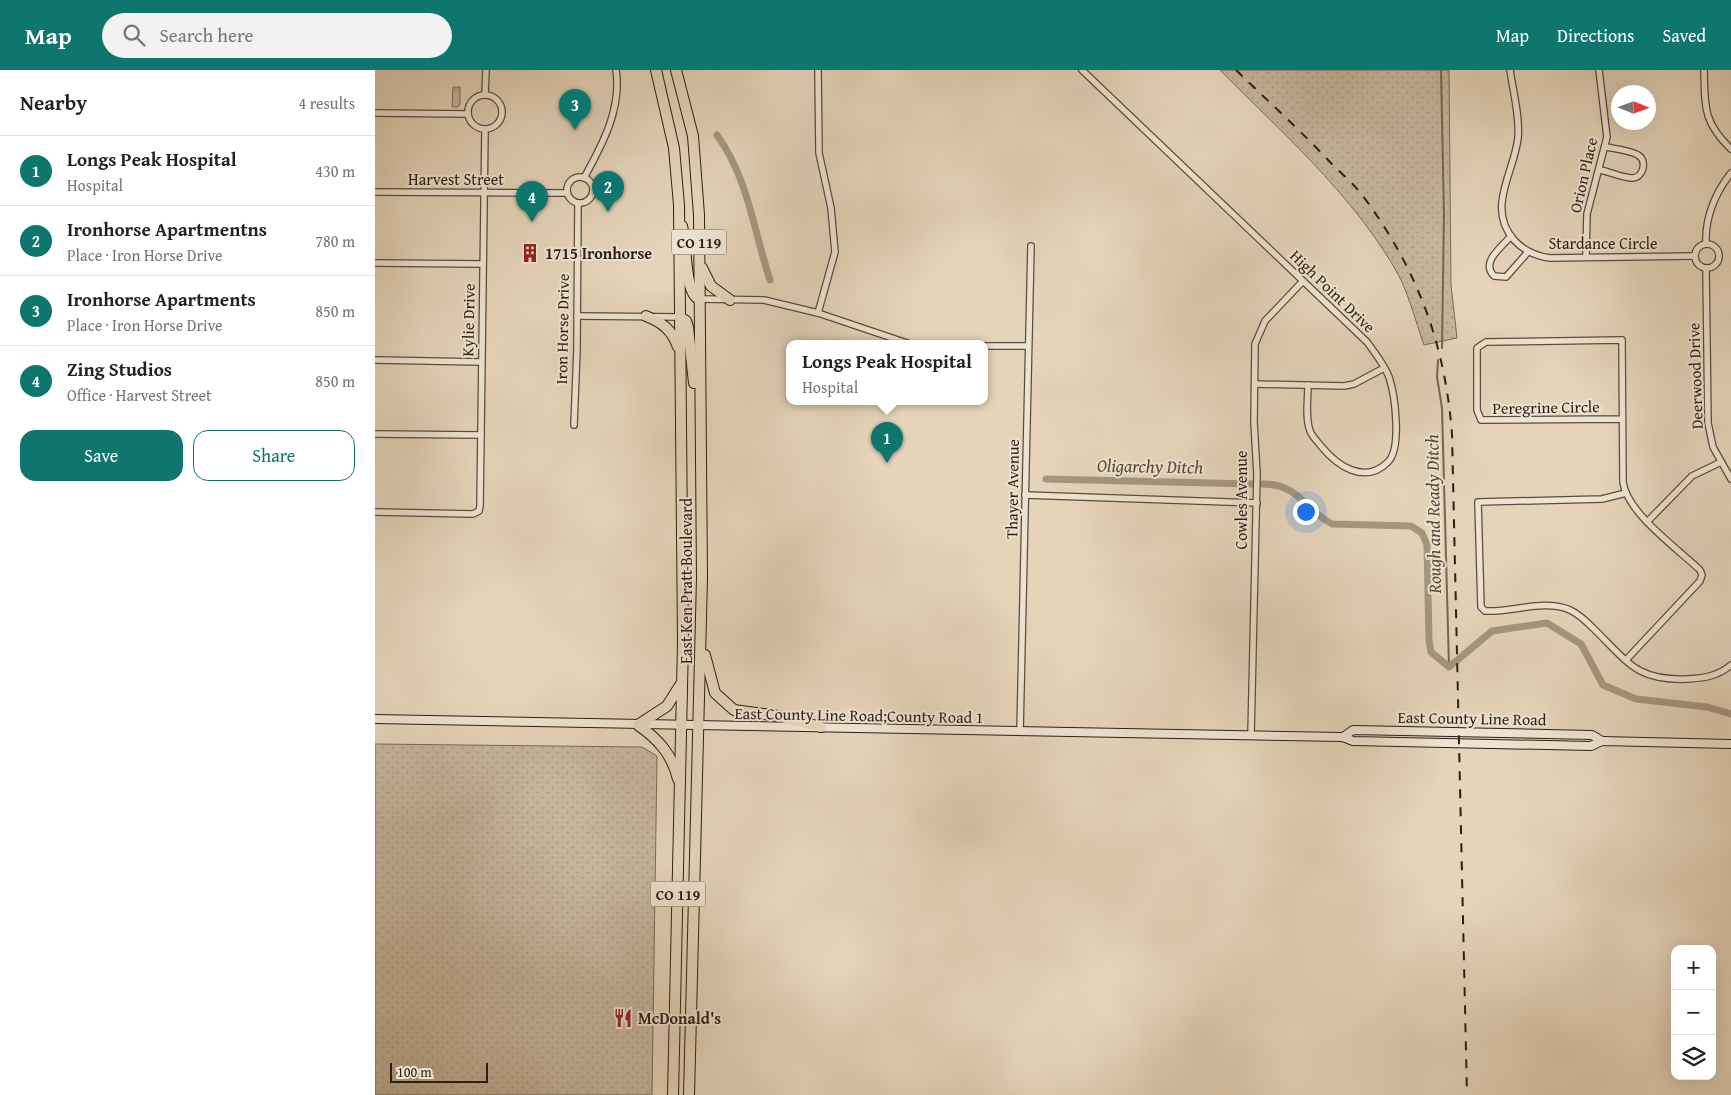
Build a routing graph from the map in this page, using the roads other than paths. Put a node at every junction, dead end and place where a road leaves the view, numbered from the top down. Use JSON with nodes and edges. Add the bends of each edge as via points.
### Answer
{"nodes":[{"id":1,"x":486,"y":70,"type":"edge"},
{"id":2,"x":616,"y":70,"type":"edge"},
{"id":3,"x":656,"y":70,"type":"edge"},
{"id":4,"x":676,"y":70,"type":"edge"},
{"id":5,"x":818,"y":70,"type":"edge"},
{"id":6,"x":1082,"y":70,"type":"edge"},
{"id":7,"x":1509,"y":70,"type":"edge"},
{"id":8,"x":1599,"y":70,"type":"edge"},
{"id":9,"x":1704,"y":70,"type":"edge"},
{"id":10,"x":485,"y":95,"type":"junction"},
{"id":11,"x":375,"y":113,"type":"edge"},
{"id":12,"x":468,"y":114,"type":"junction"},
{"id":13,"x":485,"y":129,"type":"junction"},
{"id":14,"x":1607,"y":147,"type":"junction"},
{"id":15,"x":1731,"y":149,"type":"edge"},
{"id":16,"x":1600,"y":170,"type":"junction"},
{"id":17,"x":1731,"y":173,"type":"edge"},
{"id":18,"x":584,"y":178,"type":"junction"},
{"id":19,"x":375,"y":192,"type":"edge"},
{"id":20,"x":483,"y":192,"type":"junction"},
{"id":21,"x":567,"y":193,"type":"junction"},
{"id":22,"x":578,"y":203,"type":"junction"},
{"id":23,"x":679,"y":216,"type":"junction"},
{"id":24,"x":1511,"y":236,"type":"junction"},
{"id":25,"x":1706,"y":243,"type":"junction"},
{"id":26,"x":1031,"y":246,"type":"dead end"},
{"id":27,"x":1528,"y":252,"type":"junction"},
{"id":28,"x":1694,"y":256,"type":"junction"},
{"id":29,"x":1586,"y":257,"type":"junction"},
{"id":30,"x":699,"y":262,"type":"junction"},
{"id":31,"x":375,"y":263,"type":"edge"},
{"id":32,"x":483,"y":264,"type":"junction"},
{"id":33,"x":1707,"y":268,"type":"junction"},
{"id":34,"x":1303,"y":281,"type":"junction"},
{"id":35,"x":699,"y":299,"type":"junction"},
{"id":36,"x":730,"y":300,"type":"junction"},
{"id":37,"x":818,"y":313,"type":"junction"},
{"id":38,"x":577,"y":316,"type":"junction"},
{"id":39,"x":646,"y":316,"type":"junction"},
{"id":40,"x":680,"y":316,"type":"junction"},
{"id":41,"x":898,"y":340,"type":"edge"},
{"id":42,"x":988,"y":346,"type":"edge"},
{"id":43,"x":1028,"y":346,"type":"junction"},
{"id":44,"x":680,"y":352,"type":"junction"},
{"id":45,"x":375,"y":360,"type":"edge"},
{"id":46,"x":481,"y":362,"type":"junction"},
{"id":47,"x":1384,"y":368,"type":"junction"},
{"id":48,"x":1255,"y":384,"type":"junction"},
{"id":49,"x":1308,"y":385,"type":"junction"},
{"id":50,"x":699,"y":391,"type":"junction"},
{"id":51,"x":1622,"y":419,"type":"junction"},
{"id":52,"x":574,"y":425,"type":"dead end"},
{"id":53,"x":375,"y":434,"type":"edge"},
{"id":54,"x":481,"y":435,"type":"junction"},
{"id":55,"x":1721,"y":462,"type":"junction"},
{"id":56,"x":1731,"y":479,"type":"edge"},
{"id":57,"x":1626,"y":493,"type":"junction"},
{"id":58,"x":1025,"y":495,"type":"junction"},
{"id":59,"x":1257,"y":503,"type":"junction"},
{"id":60,"x":375,"y":512,"type":"edge"},
{"id":61,"x":1648,"y":521,"type":"junction"},
{"id":62,"x":701,"y":630,"type":"junction"},
{"id":63,"x":1626,"y":660,"type":"junction"},
{"id":64,"x":1731,"y":665,"type":"edge"},
{"id":65,"x":682,"y":680,"type":"junction"},
{"id":66,"x":375,"y":719,"type":"edge"},
{"id":67,"x":638,"y":725,"type":"junction"},
{"id":68,"x":682,"y":725,"type":"junction"},
{"id":69,"x":700,"y":726,"type":"junction"},
{"id":70,"x":821,"y":727,"type":"junction"},
{"id":71,"x":1020,"y":732,"type":"junction"},
{"id":72,"x":1251,"y":735,"type":"junction"},
{"id":73,"x":1731,"y":744,"type":"edge"},
{"id":74,"x":681,"y":792,"type":"junction"},
{"id":75,"x":671,"y":1095,"type":"edge"},
{"id":76,"x":689,"y":1095,"type":"edge"}],
"edges":[{"from":1,"to":10,"type":"street"},
{"from":2,"to":18,"type":"street","via":[[614,114]]},
{"from":3,"to":23,"type":"highway","name":"East Ken Pratt Boulevard","number":"CO 119","via":[[674,148]]},
{"from":4,"to":30,"type":"highway","name":"East Ken Pratt Boulevard","number":"CO 119","via":[[693,136],[698,181]]},
{"from":5,"to":37,"type":"street","via":[[819,153],[831,208],[835,252]]},
{"from":6,"to":34,"type":"street","name":"High Point Drive"},
{"from":7,"to":24,"type":"street","name":"Stardance Circle","via":[[1518,137],[1501,210]]},
{"from":8,"to":14,"type":"street","name":"Orion Place"},
{"from":9,"to":15,"type":"street","via":[[1708,120],[1714,132]]},
{"from":10,"to":12,"type":"street","via":[[471,101]]},
{"from":10,"to":13,"type":"street","via":[[499,101],[502,112],[498,123]]},
{"from":11,"to":12,"type":"street"},
{"from":12,"to":13,"type":"street","via":[[472,124]]},
{"from":13,"to":20,"type":"street","name":"Kylie Drive"},
{"from":14,"to":16,"type":"street","name":"Orion Place"},
{"from":14,"to":16,"type":"street","via":[[1637,155],[1643,162],[1643,169],[1639,176],[1633,178]]},
{"from":16,"to":29,"type":"street","name":"Orion Place","via":[[1587,214]]},
{"from":17,"to":25,"type":"street","via":[[1711,208]]},
{"from":18,"to":21,"type":"street","via":[[572,179]]},
{"from":18,"to":22,"type":"street","via":[[590,182],[593,192],[588,200]]},
{"from":19,"to":20,"type":"street","name":"Harvest Street"},
{"from":20,"to":21,"type":"street","name":"Harvest Street"},
{"from":20,"to":32,"type":"street","name":"Kylie Drive"},
{"from":21,"to":22,"type":"street","via":[[572,201]]},
{"from":22,"to":38,"type":"street","name":"Iron Horse Drive"},
{"from":23,"to":35,"type":"highway","via":[[686,240],[689,285],[692,294]]},
{"from":23,"to":40,"type":"highway","name":"East Ken Pratt Boulevard","number":"CO 119"},
{"from":24,"to":27,"type":"street","name":"Stardance Circle"},
{"from":24,"to":27,"type":"street","via":[[1489,261],[1493,276],[1506,277]]},
{"from":25,"to":28,"type":"street","via":[[1697,247]]},
{"from":25,"to":33,"type":"street","via":[[1716,247],[1719,257],[1716,264]]},
{"from":26,"to":43,"type":"street","name":"Thayer Avenue"},
{"from":27,"to":29,"type":"street","name":"Stardance Circle","via":[[1550,258]]},
{"from":28,"to":29,"type":"street","name":"Stardance Circle"},
{"from":28,"to":33,"type":"street","via":[[1699,266]]},
{"from":30,"to":35,"type":"highway","name":"East Ken Pratt Boulevard","number":"CO 119"},
{"from":30,"to":36,"type":"highway","via":[[711,286]]},
{"from":31,"to":32,"type":"street"},
{"from":32,"to":46,"type":"street","name":"Kylie Drive"},
{"from":33,"to":55,"type":"street","name":"Deerwood Drive","via":[[1708,415],[1711,439]]},
{"from":34,"to":47,"type":"street","name":"High Point Drive","via":[[1367,342]]},
{"from":34,"to":48,"type":"street","name":"Cowles Avenue","via":[[1274,309],[1259,332],[1255,344]]},
{"from":35,"to":36,"type":"street"},
{"from":35,"to":50,"type":"highway","name":"East Ken Pratt Boulevard","number":"CO 119"},
{"from":36,"to":37,"type":"street","via":[[764,300]]},
{"from":37,"to":41,"type":"street"},
{"from":38,"to":39,"type":"street"},
{"from":38,"to":52,"type":"street","name":"Iron Horse Drive"},
{"from":39,"to":40,"type":"street"},
{"from":39,"to":44,"type":"highway","via":[[670,330]]},
{"from":40,"to":44,"type":"highway","name":"East Ken Pratt Boulevard","number":"CO 119"},
{"from":40,"to":50,"type":"highway","via":[[688,327],[694,387]]},
{"from":42,"to":43,"type":"street"},
{"from":43,"to":58,"type":"street","name":"Thayer Avenue"},
{"from":44,"to":65,"type":"highway","name":"East Ken Pratt Boulevard","number":"CO 119"},
{"from":45,"to":46,"type":"street"},
{"from":46,"to":54,"type":"street","name":"Kylie Drive"},
{"from":47,"to":49,"type":"street","via":[[1354,384]]},
{"from":47,"to":49,"type":"street","name":"High Point Drive","via":[[1392,391],[1395,449],[1390,461],[1369,472],[1353,472],[1341,466],[1310,433],[1307,423]]},
{"from":48,"to":49,"type":"street"},
{"from":48,"to":59,"type":"street","name":"Cowles Avenue"},
{"from":50,"to":62,"type":"highway","name":"East Ken Pratt Boulevard","number":"CO 119"},
{"from":51,"to":51,"type":"street","name":"Peregrine Circle","via":[[1481,420],[1477,410],[1479,345],[1486,342],[1622,340]]},
{"from":51,"to":57,"type":"street"},
{"from":53,"to":54,"type":"street"},
{"from":54,"to":60,"type":"street","name":"Kylie Drive","via":[[479,511],[473,514]]},
{"from":55,"to":56,"type":"street","name":"Deerwood Drive"},
{"from":55,"to":61,"type":"street","via":[[1692,476]]},
{"from":57,"to":61,"type":"street"},
{"from":57,"to":63,"type":"street","via":[[1598,500],[1478,502],[1482,608],[1494,611],[1543,606],[1566,609],[1584,619]]},
{"from":58,"to":59,"type":"street"},
{"from":58,"to":71,"type":"street","name":"Thayer Avenue"},
{"from":59,"to":72,"type":"street","name":"Cowles Avenue"},
{"from":61,"to":63,"type":"street","via":[[1701,571],[1700,581]]},
{"from":62,"to":69,"type":"highway","name":"East Ken Pratt Boulevard","number":"CO 119"},
{"from":62,"to":70,"type":"highway","via":[[709,677],[722,702],[734,710],[778,716]]},
{"from":63,"to":64,"type":"street","via":[[1649,676],[1669,680],[1711,676]]},
{"from":65,"to":67,"type":"highway","via":[[667,706]]},
{"from":65,"to":68,"type":"highway","name":"East Ken Pratt Boulevard","number":"CO 119"},
{"from":66,"to":67,"type":"main road","name":"East County Line Road;County Road 1"},
{"from":67,"to":68,"type":"main road","name":"East County Line Road;County Road 1"},
{"from":67,"to":74,"type":"highway","via":[[665,748]]},
{"from":68,"to":69,"type":"main road","name":"East County Line Road;County Road 1"},
{"from":68,"to":74,"type":"highway","name":"East Ken Pratt Boulevard","number":"CO 119"},
{"from":69,"to":70,"type":"main road","name":"East County Line Road;County Road 1"},
{"from":69,"to":76,"type":"highway","name":"East Ken Pratt Boulevard","number":"CO 119"},
{"from":70,"to":71,"type":"main road","name":"East County Line Road;County Road 1"},
{"from":71,"to":72,"type":"main road","name":"East County Line Road;County Road 1"},
{"from":72,"to":73,"type":"main road","name":"East County Line Road;County Road 1","via":[[1343,737],[1353,741],[1591,746],[1602,741]]},
{"from":74,"to":75,"type":"highway","name":"East Ken Pratt Boulevard","number":"CO 119"}]}
